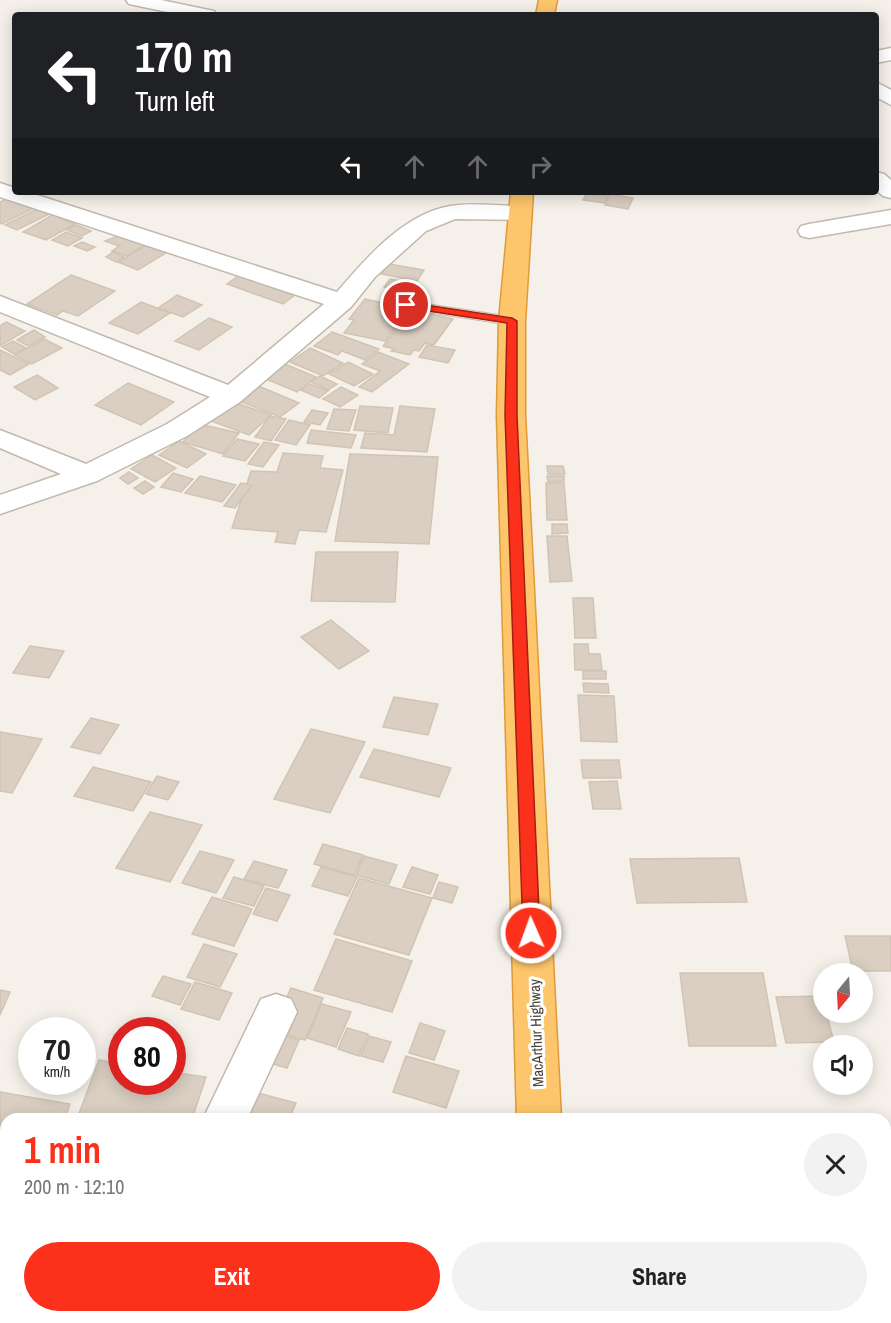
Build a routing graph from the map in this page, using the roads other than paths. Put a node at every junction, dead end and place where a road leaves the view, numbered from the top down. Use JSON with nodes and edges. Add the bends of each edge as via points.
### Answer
{"nodes":[{"id":1,"x":135,"y":0,"type":"edge"},
{"id":2,"x":193,"y":12,"type":"edge"},
{"id":3,"x":879,"y":181,"type":"edge"},
{"id":4,"x":891,"y":191,"type":"edge"},
{"id":5,"x":15,"y":195,"type":"edge"},
{"id":6,"x":521,"y":203,"type":"edge"},
{"id":7,"x":891,"y":217,"type":"edge"},
{"id":8,"x":809,"y":231,"type":"dead end"},
{"id":9,"x":342,"y":302,"type":"junction"},
{"id":10,"x":0,"y":303,"type":"edge"},
{"id":11,"x":406,"y":305,"type":"dead end"},
{"id":12,"x":512,"y":321,"type":"junction"},
{"id":13,"x":231,"y":396,"type":"junction"},
{"id":14,"x":0,"y":438,"type":"edge"},
{"id":15,"x":87,"y":475,"type":"junction"},
{"id":16,"x":0,"y":505,"type":"edge"},
{"id":17,"x":276,"y":1012,"type":"dead end"},
{"id":18,"x":228,"y":1113,"type":"edge"},
{"id":19,"x":539,"y":1113,"type":"edge"}],
"edges":[{"from":1,"to":2,"type":"street"},
{"from":3,"to":4,"type":"street"},
{"from":5,"to":9,"type":"street"},
{"from":6,"to":9,"type":"street","via":[[452,212],[418,226],[367,272]]},
{"from":6,"to":12,"type":"highway","name":"MacArthur Highway"},
{"from":7,"to":8,"type":"street"},
{"from":9,"to":13,"type":"street"},
{"from":10,"to":13,"type":"street"},
{"from":11,"to":12,"type":"lane"},
{"from":12,"to":19,"type":"highway","name":"MacArthur Highway","via":[[511,426]]},
{"from":13,"to":15,"type":"street","via":[[177,430]]},
{"from":14,"to":15,"type":"street"},
{"from":15,"to":16,"type":"street"},
{"from":17,"to":18,"type":"street"}]}
